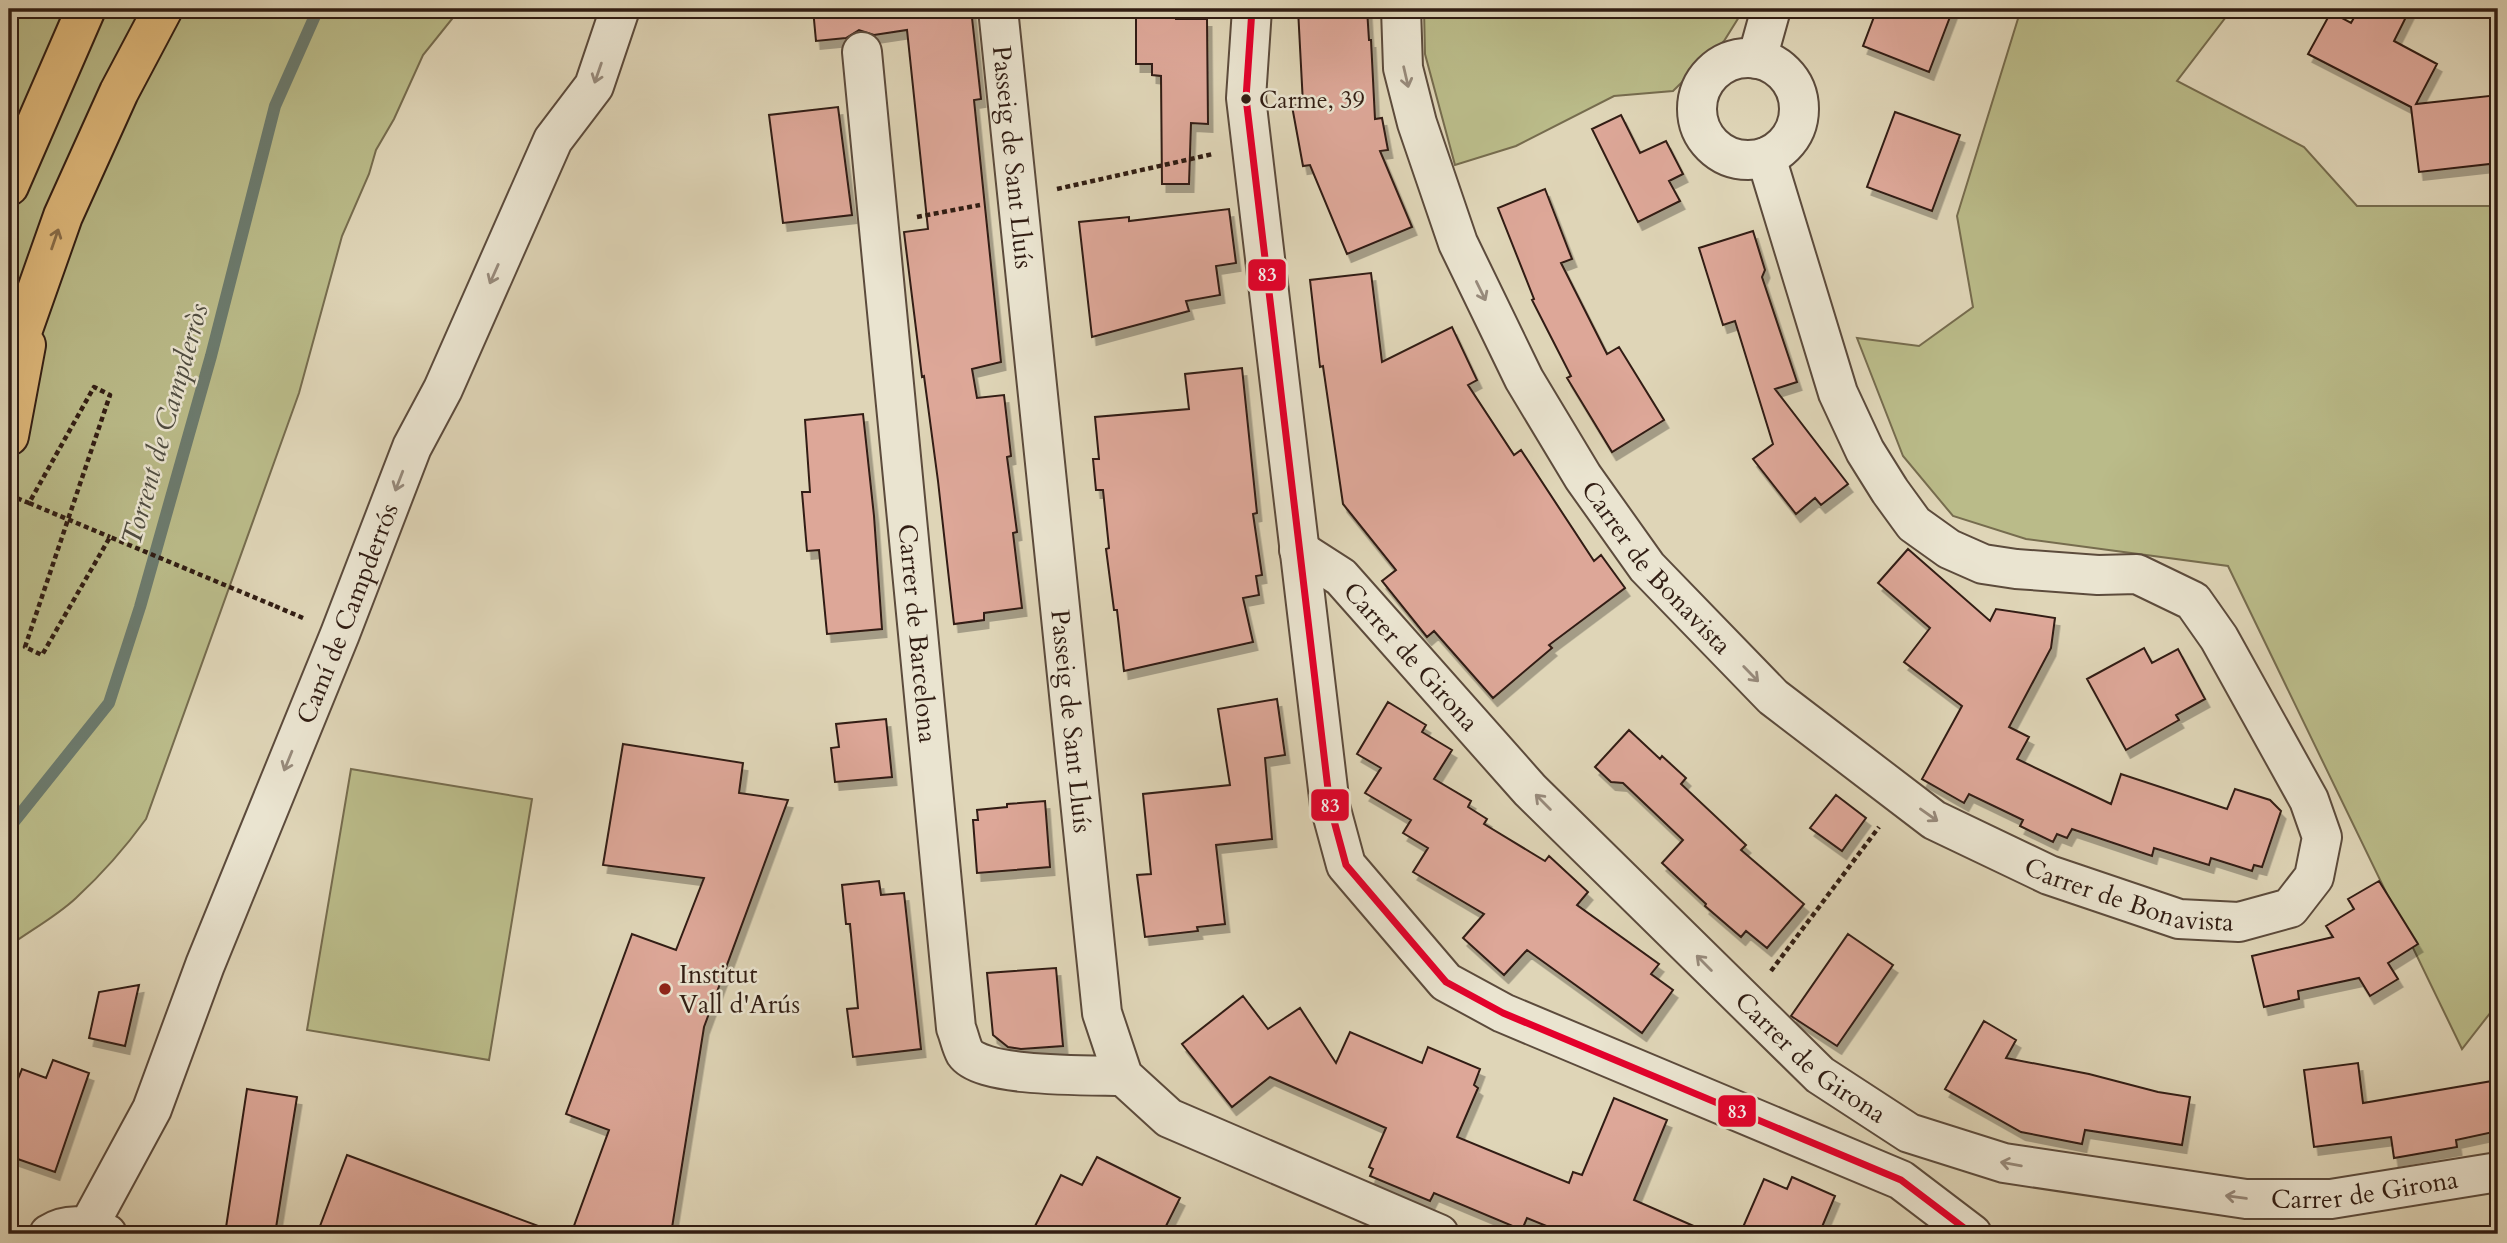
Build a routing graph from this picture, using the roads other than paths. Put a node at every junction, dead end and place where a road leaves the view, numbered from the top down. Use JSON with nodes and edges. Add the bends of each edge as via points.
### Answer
{"nodes":[{"id":1,"x":85,"y":9,"type":"edge"},
{"id":2,"x":163,"y":9,"type":"edge"},
{"id":3,"x":620,"y":9,"type":"edge"},
{"id":4,"x":998,"y":9,"type":"edge"},
{"id":5,"x":1252,"y":9,"type":"edge"},
{"id":6,"x":1401,"y":9,"type":"edge"},
{"id":7,"x":1771,"y":9,"type":"edge"},
{"id":8,"x":862,"y":52,"type":"dead end"},
{"id":9,"x":1757,"y":59,"type":"junction"},
{"id":10,"x":9,"y":126,"type":"edge"},
{"id":11,"x":1766,"y":157,"type":"junction"},
{"id":12,"x":9,"y":186,"type":"edge"},
{"id":13,"x":33,"y":304,"type":"junction"},
{"id":14,"x":9,"y":369,"type":"edge"},
{"id":15,"x":9,"y":436,"type":"edge"},
{"id":16,"x":1299,"y":550,"type":"junction"},
{"id":17,"x":1123,"y":1076,"type":"junction"},
{"id":18,"x":2498,"y":1172,"type":"edge"},
{"id":19,"x":98,"y":1231,"type":"edge"},
{"id":20,"x":48,"y":1234,"type":"edge"},
{"id":21,"x":1439,"y":1234,"type":"edge"},
{"id":22,"x":1972,"y":1234,"type":"edge"}],
"edges":[{"from":1,"to":10,"type":"highway"},
{"from":1,"to":12,"type":"highway"},
{"from":13,"to":2,"type":"highway","one_way":true,"via":[[63,216],[119,92]]},
{"from":3,"to":19,"type":"street","name":"Camí de Campderrós","one_way":true,"via":[[594,86],[553,140],[443,389],[412,447],[205,965],[152,1110]]},
{"from":4,"to":17,"type":"street","name":"Passeig de Sant Lluís","via":[[1102,1013]]},
{"from":5,"to":16,"type":"street","via":[[1246,97]]},
{"from":6,"to":11,"type":"street","name":"Carrer de Bonavista","one_way":true,"via":[[1404,68],[1417,123],[1458,243],[1524,379],[1583,477],[1647,567],[1773,696],[1934,820],[2049,875],[2179,919],[2239,922],[2290,908],[2314,877],[2322,837],[2309,800],[2219,638],[2193,601],[2137,574],[1983,565],[1949,549],[1914,524],[1865,451],[1838,393]]},
{"from":7,"to":9,"type":"street"},
{"from":8,"to":17,"type":"street","name":"Carrer de Barcelona","via":[[956,1028],[966,1054],[986,1067]]},
{"from":9,"to":11,"type":"street","via":[[1785,73],[1800,109],[1791,137]]},
{"from":9,"to":11,"type":"street","via":[[1740,58],[1724,64],[1706,80],[1698,102],[1700,126],[1718,151],[1748,160]]},
{"from":13,"to":14,"type":"highway"},
{"from":13,"to":15,"type":"highway"},
{"from":18,"to":16,"type":"street","name":"Carrer de Girona","one_way":true,"via":[[2331,1199],[2246,1199],[2004,1163],[1909,1133],[1820,1075],[1746,1005],[1530,790],[1341,577]]},
{"from":16,"to":22,"type":"street","via":[[1330,806],[1346,865],[1446,982],[1503,1013],[1901,1180]]},
{"from":17,"to":21,"type":"street","name":"Passeig de Sant Lluís","via":[[1169,1118]]},
{"from":19,"to":20,"type":"street","via":[[67,1227]]}]}
